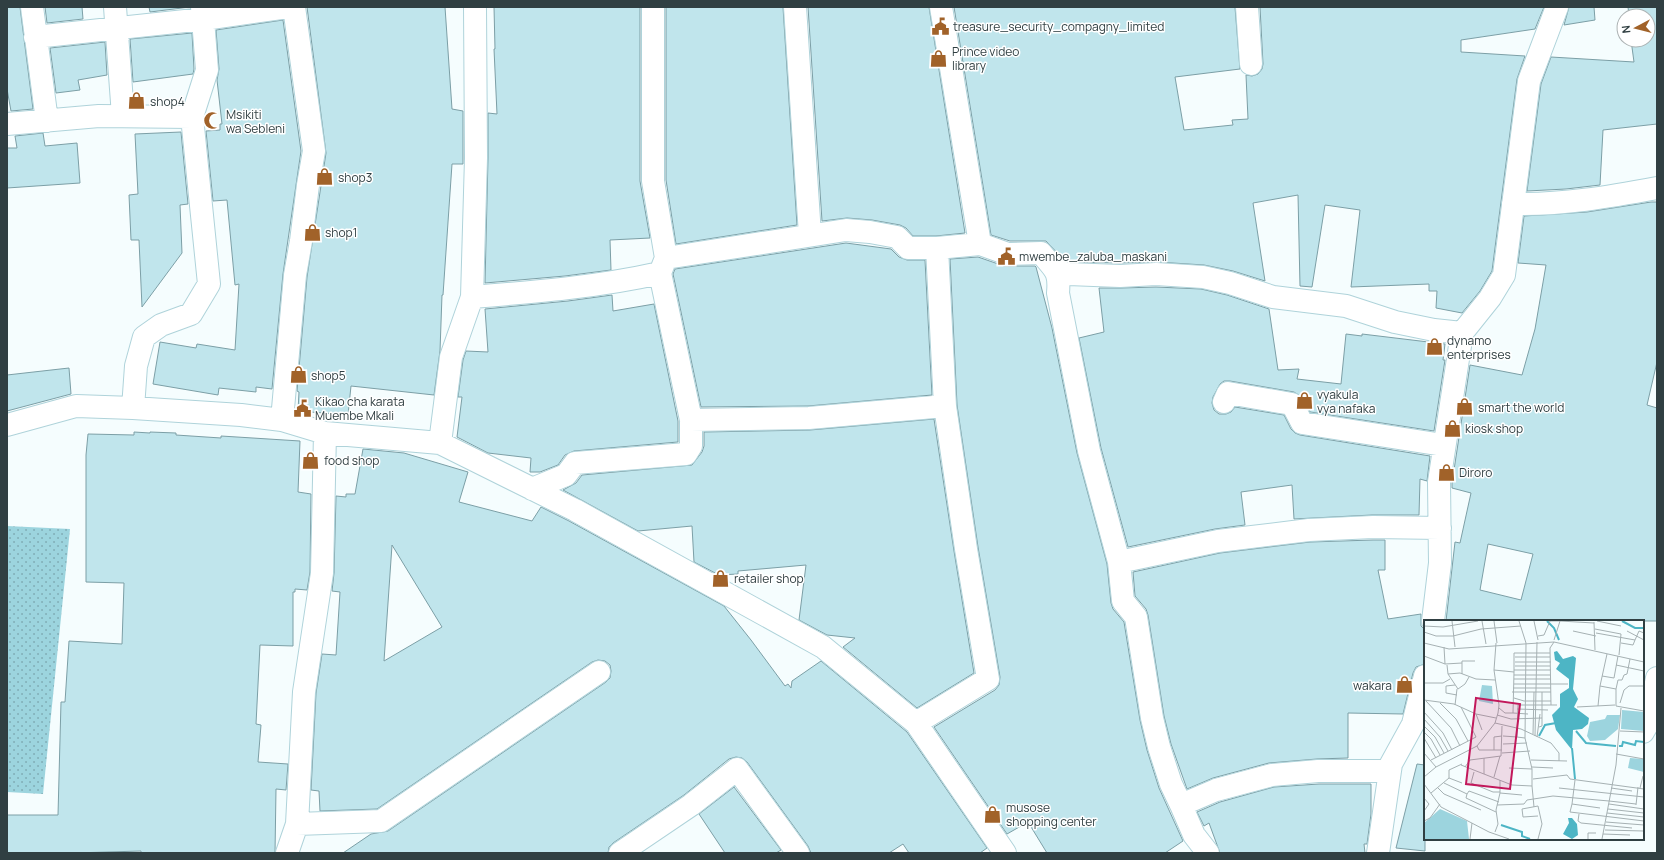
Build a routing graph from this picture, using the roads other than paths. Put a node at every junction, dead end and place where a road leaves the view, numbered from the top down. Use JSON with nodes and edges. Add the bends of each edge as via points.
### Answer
{"nodes":[{"id":1,"x":32,"y":7,"type":"edge"},
{"id":2,"x":288,"y":7,"type":"edge"},
{"id":3,"x":294,"y":7,"type":"edge"},
{"id":4,"x":475,"y":7,"type":"edge"},
{"id":5,"x":653,"y":7,"type":"edge"},
{"id":6,"x":795,"y":7,"type":"edge"},
{"id":7,"x":940,"y":7,"type":"edge"},
{"id":8,"x":1247,"y":7,"type":"edge"},
{"id":9,"x":1557,"y":7,"type":"edge"},
{"id":10,"x":203,"y":13,"type":"edge"},
{"id":11,"x":116,"y":17,"type":"edge"},
{"id":12,"x":35,"y":37,"type":"junction"},
{"id":13,"x":1251,"y":64,"type":"dead end"},
{"id":14,"x":123,"y":116,"type":"junction"},
{"id":15,"x":192,"y":117,"type":"junction"},
{"id":16,"x":47,"y":121,"type":"junction"},
{"id":17,"x":7,"y":124,"type":"edge"},
{"id":18,"x":1657,"y":188,"type":"edge"},
{"id":19,"x":1513,"y":204,"type":"junction"},
{"id":20,"x":810,"y":234,"type":"junction"},
{"id":21,"x":980,"y":244,"type":"junction"},
{"id":22,"x":937,"y":248,"type":"junction"},
{"id":23,"x":663,"y":266,"type":"junction"},
{"id":24,"x":1055,"y":270,"type":"junction"},
{"id":25,"x":472,"y":297,"type":"junction"},
{"id":26,"x":1462,"y":334,"type":"junction"},
{"id":27,"x":1224,"y":402,"type":"dead end"},
{"id":28,"x":945,"y":406,"type":"junction"},
{"id":29,"x":133,"y":408,"type":"junction"},
{"id":30,"x":282,"y":420,"type":"junction"},
{"id":31,"x":691,"y":420,"type":"junction"},
{"id":32,"x":7,"y":424,"type":"edge"},
{"id":33,"x":325,"y":433,"type":"junction"},
{"id":34,"x":440,"y":443,"type":"junction"},
{"id":35,"x":1443,"y":445,"type":"junction"},
{"id":36,"x":532,"y":489,"type":"junction"},
{"id":37,"x":1440,"y":528,"type":"junction"},
{"id":38,"x":1119,"y":562,"type":"junction"},
{"id":39,"x":1432,"y":620,"type":"edge"},
{"id":40,"x":599,"y":672,"type":"dead end"},
{"id":41,"x":1657,"y":678,"type":"edge"},
{"id":42,"x":1424,"y":684,"type":"edge"},
{"id":43,"x":916,"y":723,"type":"junction"},
{"id":44,"x":1644,"y":730,"type":"edge"},
{"id":45,"x":1418,"y":732,"type":"edge"},
{"id":46,"x":1390,"y":771,"type":"junction"},
{"id":47,"x":1181,"y":806,"type":"junction"},
{"id":48,"x":297,"y":824,"type":"junction"},
{"id":49,"x":287,"y":853,"type":"edge"},
{"id":50,"x":620,"y":853,"type":"edge"},
{"id":51,"x":798,"y":853,"type":"edge"},
{"id":52,"x":1005,"y":853,"type":"edge"},
{"id":53,"x":1208,"y":853,"type":"edge"},
{"id":54,"x":1378,"y":853,"type":"edge"}],
"edges":[{"from":1,"to":12,"type":"street"},
{"from":2,"to":10,"type":"street"},
{"from":3,"to":30,"type":"street","via":[[314,151],[295,275]]},
{"from":4,"to":25,"type":"street","via":[[476,158]]},
{"from":5,"to":23,"type":"street","via":[[653,181]]},
{"from":6,"to":20,"type":"street"},
{"from":7,"to":21,"type":"street"},
{"from":8,"to":13,"type":"street"},
{"from":9,"to":19,"type":"street","via":[[1529,81]]},
{"from":10,"to":11,"type":"street"},
{"from":10,"to":15,"type":"street","via":[[207,70]]},
{"from":11,"to":12,"type":"street"},
{"from":11,"to":14,"type":"street"},
{"from":12,"to":16,"type":"street"},
{"from":14,"to":15,"type":"street"},
{"from":14,"to":16,"type":"street"},
{"from":15,"to":29,"type":"street","via":[[209,284],[191,314],[161,325],[144,337],[136,366]]},
{"from":16,"to":17,"type":"street"},
{"from":18,"to":19,"type":"street","via":[[1588,200]]},
{"from":19,"to":26,"type":"street","via":[[1504,275]]},
{"from":20,"to":22,"type":"street","via":[[846,230],[870,232],[897,237],[908,248]]},
{"from":20,"to":23,"type":"street"},
{"from":21,"to":22,"type":"street"},
{"from":21,"to":24,"type":"street","via":[[1008,254],[1041,253]]},
{"from":22,"to":28,"type":"street"},
{"from":23,"to":25,"type":"street","via":[[630,280],[559,290]]},
{"from":23,"to":31,"type":"street"},
{"from":24,"to":26,"type":"street","via":[[1068,274],[1162,274],[1203,277],[1272,297],[1346,306],[1395,322]]},
{"from":24,"to":38,"type":"street","via":[[1059,278],[1058,293],[1089,451]]},
{"from":25,"to":34,"type":"street","via":[[451,357]]},
{"from":26,"to":35,"type":"street"},
{"from":27,"to":35,"type":"street","via":[[1228,393],[1292,404],[1302,423]]},
{"from":28,"to":31,"type":"street","via":[[809,418]]},
{"from":28,"to":43,"type":"street","via":[[988,678]]},
{"from":29,"to":30,"type":"street"},
{"from":29,"to":32,"type":"street","via":[[76,406]]},
{"from":30,"to":33,"type":"street"},
{"from":31,"to":36,"type":"street","via":[[692,446],[686,454],[575,463],[566,475]]},
{"from":33,"to":34,"type":"street"},
{"from":33,"to":48,"type":"street","via":[[322,573],[304,692]]},
{"from":34,"to":36,"type":"street"},
{"from":35,"to":37,"type":"street","via":[[1439,482]]},
{"from":36,"to":43,"type":"street","via":[[575,510],[823,647]]},
{"from":37,"to":38,"type":"street","via":[[1373,527],[1309,530],[1218,541]]},
{"from":37,"to":39,"type":"street","via":[[1440,563]]},
{"from":38,"to":47,"type":"street","via":[[1123,601],[1136,617],[1159,748]]},
{"from":40,"to":48,"type":"street","via":[[381,821]]},
{"from":41,"to":44,"type":"street"},
{"from":42,"to":45,"type":"street"},
{"from":43,"to":52,"type":"street"},
{"from":45,"to":46,"type":"street","via":[[1391,764]]},
{"from":46,"to":47,"type":"street","via":[[1318,771],[1272,775],[1216,790]]},
{"from":46,"to":54,"type":"street"},
{"from":47,"to":53,"type":"street","via":[[1194,835]]},
{"from":48,"to":49,"type":"street"},
{"from":50,"to":51,"type":"street","via":[[737,769]]}]}
